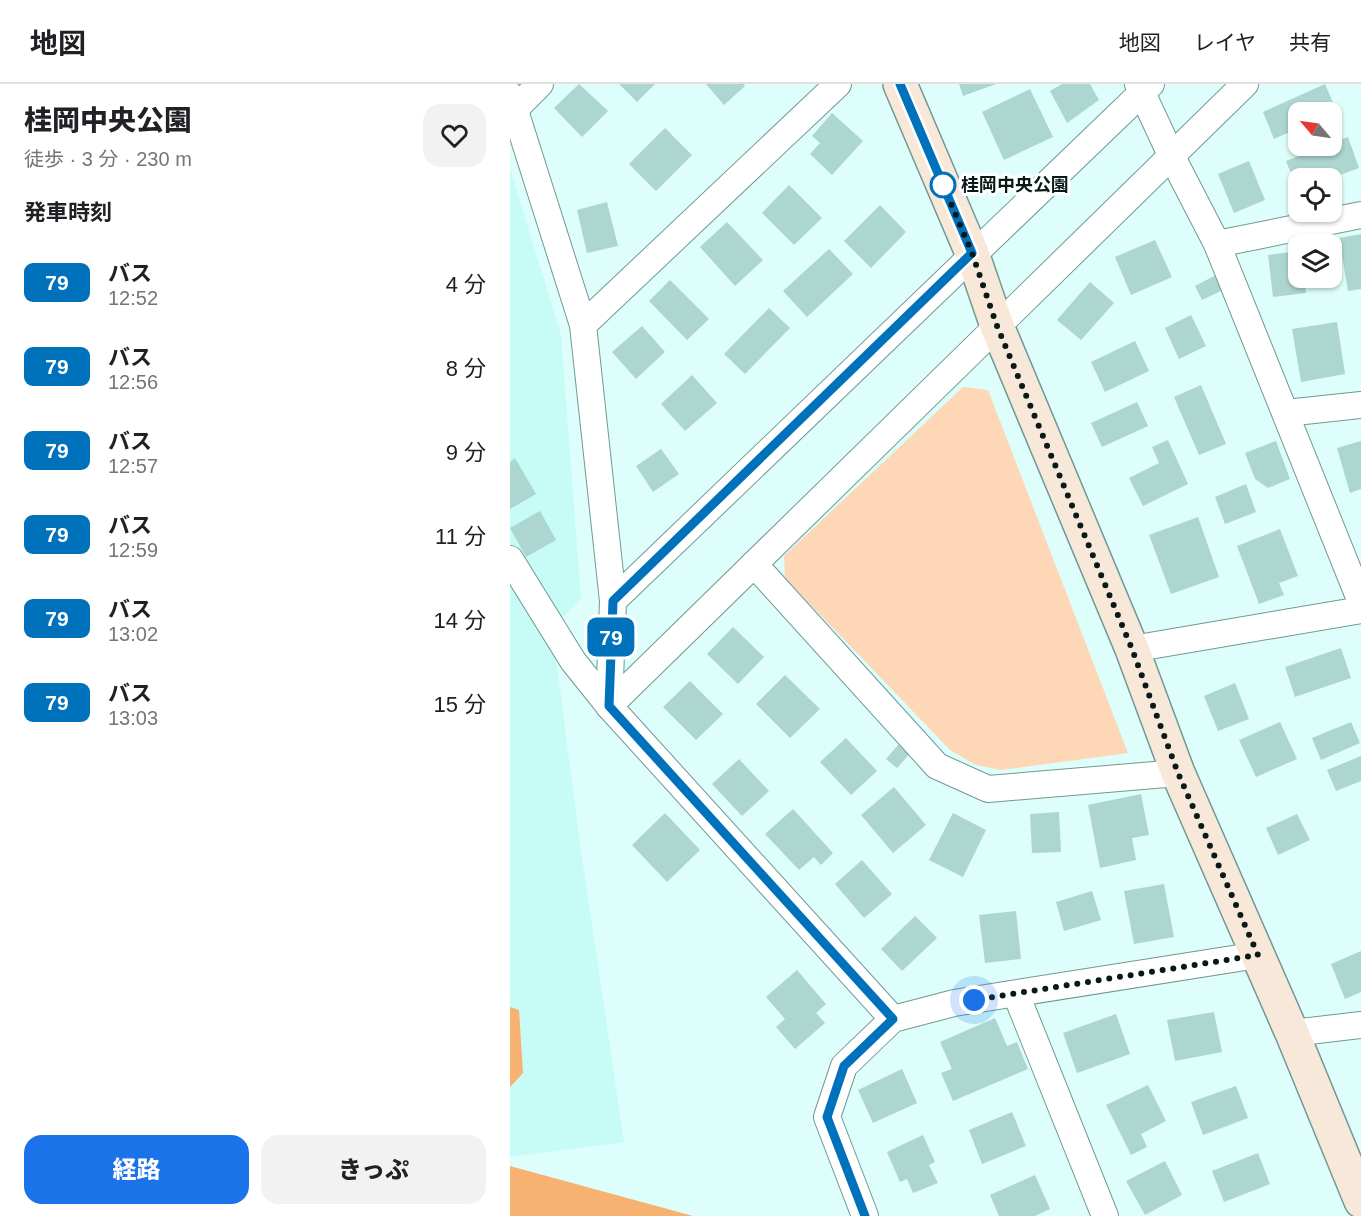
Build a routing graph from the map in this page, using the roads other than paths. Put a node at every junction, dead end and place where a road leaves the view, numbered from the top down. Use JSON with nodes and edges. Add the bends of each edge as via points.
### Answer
{"nodes":[{"id":1,"x":540,"y":84,"type":"edge"},
{"id":2,"x":838,"y":84,"type":"edge"},
{"id":3,"x":900,"y":84,"type":"edge"},
{"id":4,"x":1245,"y":84,"type":"edge"},
{"id":5,"x":1144,"y":87,"type":"edge"},
{"id":6,"x":512,"y":102,"type":"edge"},
{"id":7,"x":1171,"y":155,"type":"junction"},
{"id":8,"x":1361,"y":215,"type":"edge"},
{"id":9,"x":1217,"y":244,"type":"junction"},
{"id":10,"x":972,"y":253,"type":"junction"},
{"id":11,"x":583,"y":325,"type":"junction"},
{"id":12,"x":997,"y":326,"type":"junction"},
{"id":13,"x":1361,"y":405,"type":"edge"},
{"id":14,"x":1286,"y":413,"type":"junction"},
{"id":15,"x":510,"y":559,"type":"edge"},
{"id":16,"x":754,"y":564,"type":"junction"},
{"id":17,"x":613,"y":601,"type":"junction"},
{"id":18,"x":1361,"y":602,"type":"edge"},
{"id":19,"x":1361,"y":610,"type":"edge"},
{"id":20,"x":1132,"y":649,"type":"junction"},
{"id":21,"x":609,"y":706,"type":"junction"},
{"id":22,"x":1178,"y":773,"type":"junction"},
{"id":23,"x":1258,"y":955,"type":"junction"},
{"id":24,"x":1016,"y":994,"type":"junction"},
{"id":25,"x":893,"y":1019,"type":"junction"},
{"id":26,"x":1361,"y":1025,"type":"edge"},
{"id":27,"x":1292,"y":1033,"type":"junction"},
{"id":28,"x":1361,"y":1201,"type":"edge"},
{"id":29,"x":865,"y":1216,"type":"edge"},
{"id":30,"x":1105,"y":1216,"type":"edge"}],
"edges":[{"from":1,"to":6,"type":"street"},
{"from":2,"to":11,"type":"street"},
{"from":3,"to":10,"type":"street"},
{"from":4,"to":7,"type":"street"},
{"from":5,"to":7,"type":"street"},
{"from":5,"to":10,"type":"street"},
{"from":6,"to":11,"type":"street"},
{"from":7,"to":9,"type":"street"},
{"from":7,"to":12,"type":"street"},
{"from":8,"to":9,"type":"street"},
{"from":9,"to":14,"type":"street"},
{"from":10,"to":12,"type":"street"},
{"from":10,"to":17,"type":"street"},
{"from":11,"to":17,"type":"street"},
{"from":12,"to":16,"type":"street"},
{"from":12,"to":20,"type":"street"},
{"from":13,"to":14,"type":"street"},
{"from":14,"to":18,"type":"street"},
{"from":15,"to":21,"type":"street","via":[[573,661]]},
{"from":16,"to":21,"type":"street"},
{"from":16,"to":22,"type":"street","via":[[937,766],[988,789]]},
{"from":17,"to":21,"type":"street"},
{"from":19,"to":20,"type":"street"},
{"from":20,"to":22,"type":"street"},
{"from":21,"to":25,"type":"street"},
{"from":22,"to":23,"type":"street"},
{"from":23,"to":24,"type":"street"},
{"from":23,"to":27,"type":"street"},
{"from":24,"to":25,"type":"street","via":[[954,1003]]},
{"from":24,"to":30,"type":"street"},
{"from":25,"to":29,"type":"street","via":[[844,1066],[827,1117]]},
{"from":26,"to":27,"type":"street"},
{"from":27,"to":28,"type":"street"}]}
